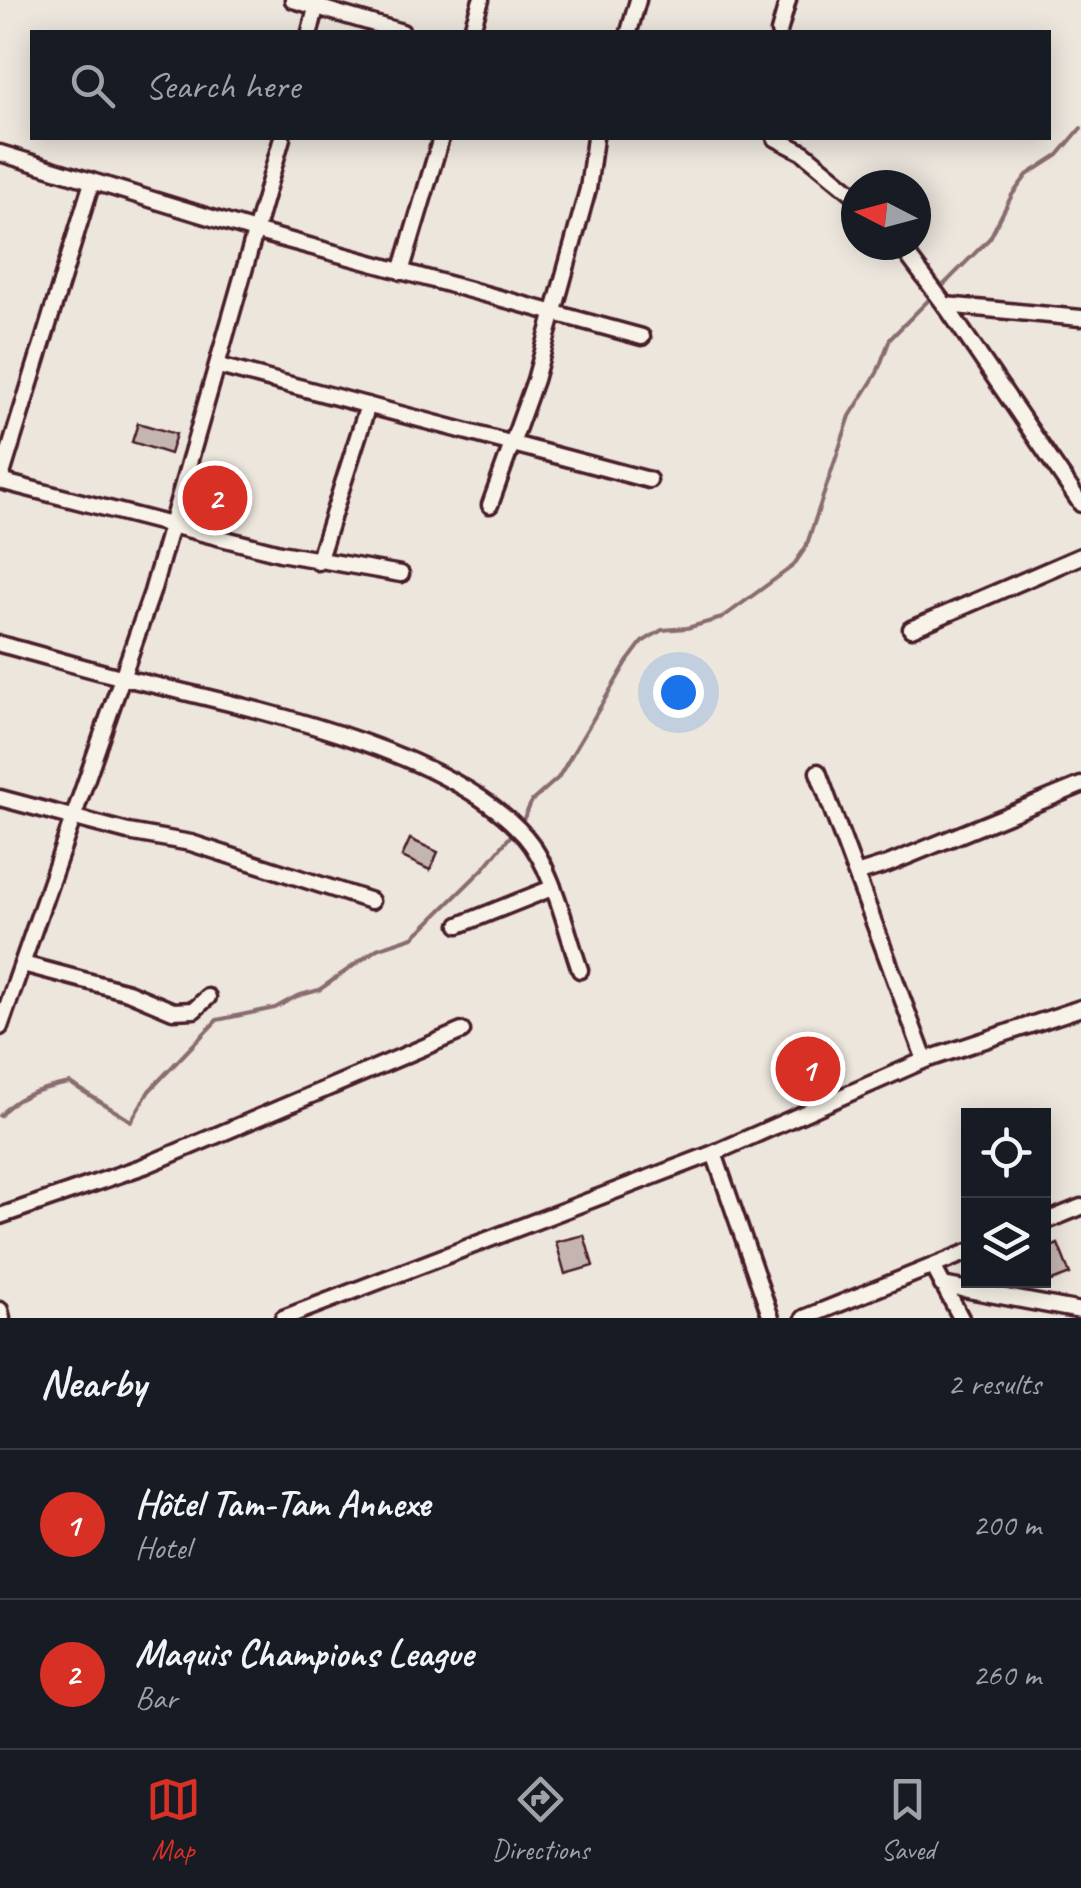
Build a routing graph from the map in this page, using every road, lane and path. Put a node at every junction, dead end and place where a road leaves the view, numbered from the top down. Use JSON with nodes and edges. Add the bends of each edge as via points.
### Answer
{"nodes":[{"id":1,"x":293,"y":0,"type":"edge"},
{"id":2,"x":481,"y":0,"type":"edge"},
{"id":3,"x":638,"y":0,"type":"edge"},
{"id":4,"x":788,"y":0,"type":"edge"},
{"id":5,"x":318,"y":4,"type":"edge"},
{"id":6,"x":311,"y":30,"type":"edge"},
{"id":7,"x":396,"y":30,"type":"edge"},
{"id":8,"x":473,"y":30,"type":"edge"},
{"id":9,"x":630,"y":30,"type":"edge"},
{"id":10,"x":780,"y":30,"type":"edge"},
{"id":11,"x":281,"y":140,"type":"edge"},
{"id":12,"x":439,"y":140,"type":"edge"},
{"id":13,"x":595,"y":140,"type":"edge"},
{"id":14,"x":779,"y":140,"type":"edge"},
{"id":15,"x":0,"y":153,"type":"edge"},
{"id":16,"x":92,"y":182,"type":"junction"},
{"id":17,"x":841,"y":184,"type":"edge"},
{"id":18,"x":258,"y":232,"type":"junction"},
{"id":19,"x":911,"y":260,"type":"edge"},
{"id":20,"x":401,"y":272,"type":"junction"},
{"id":21,"x":943,"y":303,"type":"junction"},
{"id":22,"x":552,"y":313,"type":"junction"},
{"id":23,"x":1081,"y":318,"type":"edge"},
{"id":24,"x":642,"y":338,"type":"dead end"},
{"id":25,"x":219,"y":366,"type":"junction"},
{"id":26,"x":368,"y":405,"type":"junction"},
{"id":27,"x":510,"y":443,"type":"junction"},
{"id":28,"x":5,"y":447,"type":"edge"},
{"id":29,"x":649,"y":480,"type":"dead end"},
{"id":30,"x":1081,"y":504,"type":"edge"},
{"id":31,"x":490,"y":505,"type":"dead end"},
{"id":32,"x":171,"y":526,"type":"junction"},
{"id":33,"x":1081,"y":556,"type":"edge"},
{"id":34,"x":318,"y":562,"type":"junction"},
{"id":35,"x":401,"y":574,"type":"dead end"},
{"id":36,"x":911,"y":629,"type":"dead end"},
{"id":37,"x":0,"y":644,"type":"edge"},
{"id":38,"x":123,"y":677,"type":"junction"},
{"id":39,"x":818,"y":772,"type":"dead end"},
{"id":40,"x":1081,"y":785,"type":"edge"},
{"id":41,"x":0,"y":798,"type":"edge"},
{"id":42,"x":71,"y":819,"type":"junction"},
{"id":43,"x":856,"y":874,"type":"junction"},
{"id":44,"x":552,"y":888,"type":"junction"},
{"id":45,"x":371,"y":901,"type":"dead end"},
{"id":46,"x":459,"y":925,"type":"dead end"},
{"id":47,"x":23,"y":964,"type":"junction"},
{"id":48,"x":580,"y":970,"type":"dead end"},
{"id":49,"x":208,"y":997,"type":"dead end"},
{"id":50,"x":1081,"y":1008,"type":"edge"},
{"id":51,"x":0,"y":1027,"type":"edge"},
{"id":52,"x":462,"y":1032,"type":"dead end"},
{"id":53,"x":925,"y":1060,"type":"junction"},
{"id":54,"x":714,"y":1152,"type":"junction"},
{"id":55,"x":1081,"y":1207,"type":"edge"},
{"id":56,"x":0,"y":1216,"type":"edge"},
{"id":57,"x":1051,"y":1219,"type":"edge"},
{"id":58,"x":961,"y":1255,"type":"edge"},
{"id":59,"x":933,"y":1266,"type":"junction"},
{"id":60,"x":942,"y":1286,"type":"junction"},
{"id":61,"x":0,"y":1310,"type":"edge"},
{"id":62,"x":1081,"y":1311,"type":"edge"},
{"id":63,"x":2,"y":1318,"type":"edge"},
{"id":64,"x":282,"y":1318,"type":"edge"},
{"id":65,"x":770,"y":1318,"type":"edge"},
{"id":66,"x":804,"y":1318,"type":"edge"},
{"id":67,"x":961,"y":1318,"type":"edge"}],
"edges":[{"from":1,"to":5,"type":"street"},
{"from":2,"to":8,"type":"street"},
{"from":3,"to":9,"type":"street"},
{"from":4,"to":10,"type":"street"},
{"from":5,"to":6,"type":"street"},
{"from":5,"to":7,"type":"street"},
{"from":11,"to":18,"type":"street"},
{"from":12,"to":20,"type":"street"},
{"from":13,"to":22,"type":"street","via":[[588,190]]},
{"from":14,"to":17,"type":"street"},
{"from":15,"to":16,"type":"street"},
{"from":16,"to":18,"type":"street"},
{"from":16,"to":28,"type":"street"},
{"from":18,"to":20,"type":"street"},
{"from":18,"to":25,"type":"street"},
{"from":19,"to":21,"type":"street"},
{"from":20,"to":22,"type":"street"},
{"from":21,"to":23,"type":"street"},
{"from":21,"to":30,"type":"street"},
{"from":22,"to":24,"type":"street"},
{"from":22,"to":27,"type":"street"},
{"from":25,"to":26,"type":"street"},
{"from":25,"to":32,"type":"street"},
{"from":26,"to":27,"type":"street"},
{"from":26,"to":34,"type":"street"},
{"from":27,"to":29,"type":"street"},
{"from":27,"to":31,"type":"street"},
{"from":28,"to":32,"type":"street","via":[[0,481]]},
{"from":32,"to":34,"type":"street"},
{"from":32,"to":38,"type":"street"},
{"from":33,"to":36,"type":"street"},
{"from":34,"to":35,"type":"street"},
{"from":37,"to":38,"type":"street"},
{"from":38,"to":42,"type":"street"},
{"from":38,"to":44,"type":"street","via":[[286,718],[451,778],[528,840]]},
{"from":39,"to":43,"type":"street"},
{"from":40,"to":43,"type":"street"},
{"from":41,"to":42,"type":"street"},
{"from":42,"to":45,"type":"street","via":[[191,842]]},
{"from":42,"to":47,"type":"street"},
{"from":43,"to":53,"type":"street"},
{"from":44,"to":46,"type":"street"},
{"from":44,"to":48,"type":"street"},
{"from":47,"to":49,"type":"street","via":[[173,1011],[194,1010]]},
{"from":47,"to":51,"type":"street"},
{"from":50,"to":53,"type":"street"},
{"from":52,"to":56,"type":"street","via":[[144,1166]]},
{"from":53,"to":54,"type":"street"},
{"from":54,"to":64,"type":"street"},
{"from":54,"to":65,"type":"street"},
{"from":55,"to":57,"type":"street"},
{"from":58,"to":59,"type":"street"},
{"from":59,"to":60,"type":"street"},
{"from":59,"to":66,"type":"street"},
{"from":60,"to":62,"type":"street"},
{"from":60,"to":67,"type":"street"},
{"from":61,"to":63,"type":"street"}]}
